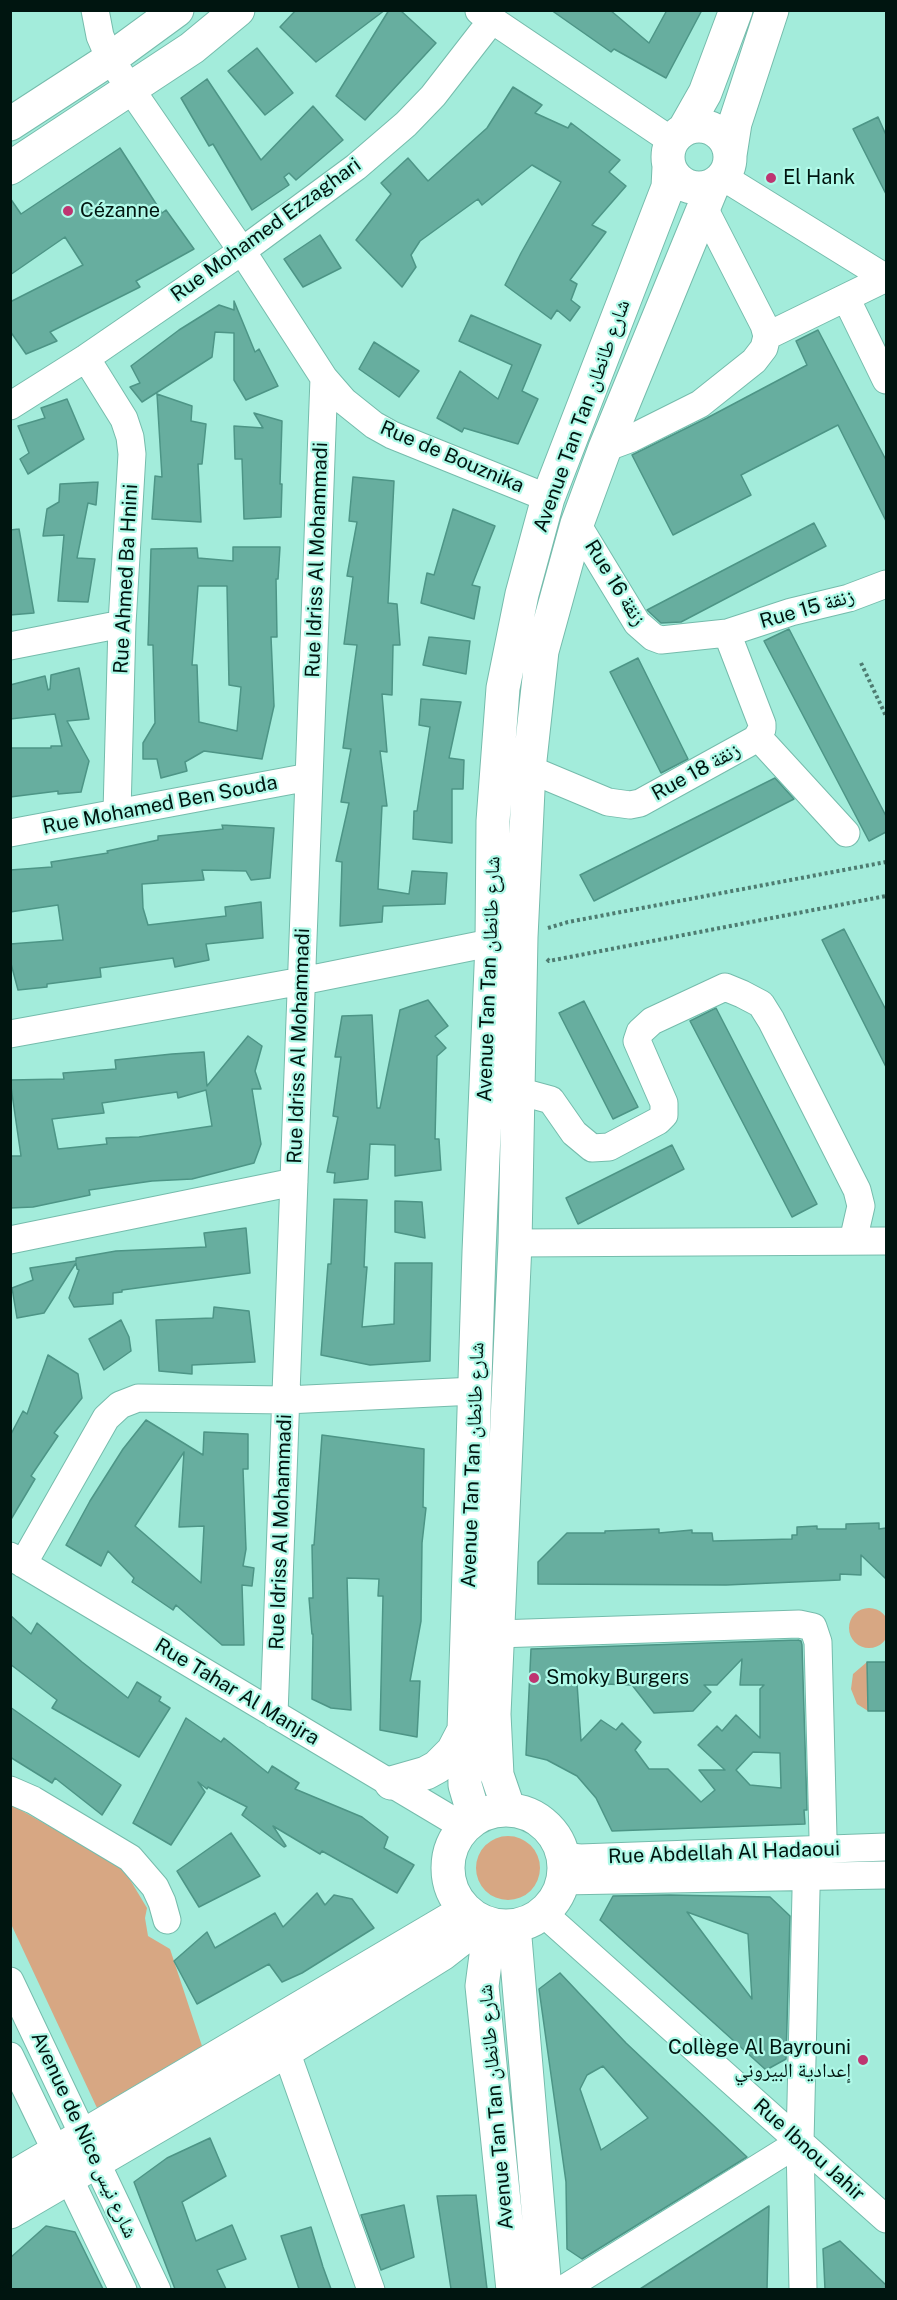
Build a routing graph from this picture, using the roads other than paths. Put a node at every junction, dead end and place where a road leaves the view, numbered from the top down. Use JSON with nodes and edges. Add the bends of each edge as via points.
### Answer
{"nodes":[{"id":1,"x":95,"y":10,"type":"edge"},
{"id":2,"x":177,"y":10,"type":"edge"},
{"id":3,"x":238,"y":10,"type":"edge"},
{"id":4,"x":736,"y":10,"type":"edge"},
{"id":5,"x":772,"y":10,"type":"edge"},
{"id":6,"x":485,"y":15,"type":"edge"},
{"id":7,"x":110,"y":59,"type":"junction"},
{"id":8,"x":130,"y":90,"type":"junction"},
{"id":9,"x":10,"y":124,"type":"edge"},
{"id":10,"x":675,"y":146,"type":"junction"},
{"id":11,"x":10,"y":168,"type":"edge"},
{"id":12,"x":717,"y":181,"type":"junction"},
{"id":13,"x":242,"y":250,"type":"junction"},
{"id":14,"x":886,"y":278,"type":"edge"},
{"id":15,"x":846,"y":298,"type":"junction"},
{"id":16,"x":767,"y":336,"type":"junction"},
{"id":17,"x":86,"y":358,"type":"junction"},
{"id":18,"x":324,"y":378,"type":"junction"},
{"id":19,"x":886,"y":380,"type":"edge"},
{"id":20,"x":10,"y":406,"type":"edge"},
{"id":21,"x":604,"y":448,"type":"junction"},
{"id":22,"x":548,"y":498,"type":"junction"},
{"id":23,"x":578,"y":524,"type":"junction"},
{"id":24,"x":886,"y":584,"type":"edge"},
{"id":25,"x":122,"y":624,"type":"junction"},
{"id":26,"x":727,"y":633,"type":"junction"},
{"id":27,"x":10,"y":646,"type":"edge"},
{"id":28,"x":758,"y":737,"type":"junction"},
{"id":29,"x":529,"y":769,"type":"junction"},
{"id":30,"x":309,"y":777,"type":"junction"},
{"id":31,"x":117,"y":812,"type":"junction"},
{"id":32,"x":10,"y":833,"type":"edge"},
{"id":33,"x":846,"y":833,"type":"dead end"},
{"id":34,"x":506,"y":940,"type":"junction"},
{"id":35,"x":302,"y":981,"type":"junction"},
{"id":36,"x":10,"y":1034,"type":"edge"},
{"id":37,"x":518,"y":1091,"type":"junction"},
{"id":38,"x":294,"y":1182,"type":"junction"},
{"id":39,"x":10,"y":1240,"type":"edge"},
{"id":40,"x":853,"y":1241,"type":"junction"},
{"id":41,"x":886,"y":1241,"type":"edge"},
{"id":42,"x":515,"y":1243,"type":"junction"},
{"id":43,"x":475,"y":1391,"type":"junction"},
{"id":44,"x":286,"y":1400,"type":"junction"},
{"id":45,"x":17,"y":1560,"type":"edge"},
{"id":46,"x":497,"y":1634,"type":"junction"},
{"id":47,"x":274,"y":1714,"type":"junction"},
{"id":48,"x":464,"y":1730,"type":"junction"},
{"id":49,"x":391,"y":1783,"type":"junction"},
{"id":50,"x":10,"y":1790,"type":"edge"},
{"id":51,"x":509,"y":1810,"type":"junction"},
{"id":52,"x":470,"y":1823,"type":"junction"},
{"id":53,"x":886,"y":1847,"type":"edge"},
{"id":54,"x":815,"y":1849,"type":"junction"},
{"id":55,"x":562,"y":1868,"type":"junction"},
{"id":56,"x":886,"y":1875,"type":"edge"},
{"id":57,"x":815,"y":1876,"type":"junction"},
{"id":58,"x":499,"y":1919,"type":"junction"},
{"id":59,"x":167,"y":1920,"type":"dead end"},
{"id":60,"x":10,"y":1981,"type":"edge"},
{"id":61,"x":286,"y":2051,"type":"junction"},
{"id":62,"x":10,"y":2056,"type":"edge"},
{"id":63,"x":800,"y":2142,"type":"junction"},
{"id":64,"x":77,"y":2157,"type":"junction"},
{"id":65,"x":10,"y":2179,"type":"edge"},
{"id":66,"x":10,"y":2212,"type":"edge"},
{"id":67,"x":886,"y":2219,"type":"edge"},
{"id":68,"x":123,"y":2289,"type":"edge"},
{"id":69,"x":157,"y":2289,"type":"edge"},
{"id":70,"x":371,"y":2289,"type":"edge"},
{"id":71,"x":513,"y":2289,"type":"edge"},
{"id":72,"x":545,"y":2289,"type":"edge"},
{"id":73,"x":562,"y":2289,"type":"edge"},
{"id":74,"x":803,"y":2289,"type":"edge"}],
"edges":[{"from":1,"to":7,"type":"street","name":"Rue de Bouznika"},
{"from":2,"to":7,"type":"main road"},
{"from":3,"to":8,"type":"main road","via":[[192,48]]},
{"from":4,"to":10,"type":"main road","name":"Avenue Tan Tan شارع طانطان","via":[[705,93]]},
{"from":5,"to":12,"type":"main road","name":"Avenue Tan Tan شارع طانطان"},
{"from":6,"to":10,"type":"street"},
{"from":6,"to":13,"type":"street","name":"Rue Mohamed Ezzaghari","via":[[433,96],[406,124],[335,184]]},
{"from":7,"to":8,"type":"street","name":"Rue de Bouznika"},
{"from":7,"to":9,"type":"main road"},
{"from":8,"to":11,"type":"main road"},
{"from":8,"to":13,"type":"street","name":"Rue de Bouznika"},
{"from":10,"to":12,"type":"main road","via":[[674,176],[682,183],[703,188]]},
{"from":10,"to":12,"type":"main road","via":[[694,126],[704,126],[722,136],[728,145]]},
{"from":10,"to":22,"type":"main road","name":"Avenue Tan Tan شارع طانطان","via":[[668,187]]},
{"from":12,"to":14,"type":"street"},
{"from":12,"to":16,"type":"street"},
{"from":12,"to":21,"type":"main road","name":"Avenue Tan Tan شارع طانطان"},
{"from":13,"to":17,"type":"street","name":"Rue Mohamed Ezzaghari"},
{"from":13,"to":18,"type":"street","name":"Rue de Bouznika"},
{"from":14,"to":15,"type":"street"},
{"from":15,"to":16,"type":"street"},
{"from":15,"to":19,"type":"street"},
{"from":16,"to":21,"type":"street","via":[[754,361],[700,404]]},
{"from":17,"to":20,"type":"street","name":"Rue Mohamed Ezzaghari"},
{"from":17,"to":25,"type":"street","name":"Rue Ahmed Ba Hnini","via":[[124,419],[130,437],[132,478]]},
{"from":18,"to":22,"type":"street","name":"Rue de Bouznika","via":[[344,401],[392,435]]},
{"from":18,"to":30,"type":"street","name":"Rue Idriss Al Mohammadi"},
{"from":21,"to":23,"type":"main road","name":"Avenue Tan Tan شارع طانطان"},
{"from":22,"to":34,"type":"main road","name":"Avenue Tan Tan شارع طانطان","via":[[522,594],[503,688],[493,821]]},
{"from":23,"to":26,"type":"street","name":"Rue 16 زنقة","via":[[627,609],[645,632],[661,640]]},
{"from":23,"to":29,"type":"main road","name":"Avenue Tan Tan شارع طانطان","via":[[542,651]]},
{"from":24,"to":26,"type":"street","name":"Rue 15 زنقة"},
{"from":25,"to":27,"type":"street"},
{"from":25,"to":31,"type":"street","name":"Rue Ahmed Ba Hnini"},
{"from":26,"to":28,"type":"street","name":"Rue 18 زنقة","via":[[762,724]]},
{"from":28,"to":29,"type":"street","name":"Rue 18 زنقة","via":[[630,806],[608,802]]},
{"from":28,"to":33,"type":"street"},
{"from":29,"to":34,"type":"main road","name":"Avenue Tan Tan شارع طانطان"},
{"from":30,"to":31,"type":"street","name":"Rue Mohamed Ben Souda"},
{"from":30,"to":35,"type":"street","name":"Rue Idriss Al Mohammadi"},
{"from":31,"to":32,"type":"street","name":"Rue Mohamed Ben Souda"},
{"from":34,"to":35,"type":"street"},
{"from":34,"to":37,"type":"main road","name":"Avenue Tan Tan شارع طانطان"},
{"from":34,"to":43,"type":"main road","name":"Avenue Tan Tan شارع طانطان"},
{"from":35,"to":36,"type":"street"},
{"from":35,"to":38,"type":"street","name":"Rue Idriss Al Mohammadi"},
{"from":37,"to":40,"type":"street","via":[[551,1100],[574,1133],[592,1148],[609,1147],[664,1115],[664,1102],[637,1041],[640,1032],[652,1021],[725,987],[742,994],[760,1004],[771,1020],[857,1190],[861,1206]]},
{"from":37,"to":42,"type":"main road","name":"Avenue Tan Tan شارع طانطان"},
{"from":38,"to":39,"type":"street"},
{"from":38,"to":44,"type":"street","name":"Rue Idriss Al Mohammadi"},
{"from":40,"to":41,"type":"street"},
{"from":40,"to":42,"type":"street"},
{"from":42,"to":46,"type":"main road","name":"Avenue Tan Tan شارع طانطان"},
{"from":43,"to":44,"type":"street"},
{"from":43,"to":48,"type":"main road","name":"Avenue Tan Tan شارع طانطان"},
{"from":44,"to":45,"type":"street","via":[[159,1397],[138,1398],[120,1405],[106,1418]]},
{"from":44,"to":47,"type":"street","name":"Rue Idriss Al Mohammadi"},
{"from":45,"to":47,"type":"street","name":"Rue Tahar Al Manjra"},
{"from":46,"to":51,"type":"main road","name":"Avenue Tan Tan شارع طانطان","via":[[494,1747],[497,1775]]},
{"from":46,"to":54,"type":"street","via":[[799,1624],[813,1627],[818,1642]]},
{"from":47,"to":49,"type":"street","name":"Rue Tahar Al Manjra"},
{"from":48,"to":49,"type":"main road","via":[[453,1751],[437,1767]]},
{"from":48,"to":52,"type":"main road","name":"Avenue Tan Tan شارع طانطان"},
{"from":49,"to":52,"type":"street","name":"Rue Tahar Al Manjra"},
{"from":50,"to":59,"type":"street","via":[[130,1858],[155,1887]]},
{"from":51,"to":52,"type":"main road","via":[[486,1813]]},
{"from":51,"to":55,"type":"main road","via":[[544,1824],[552,1833]]},
{"from":52,"to":58,"type":"main road","via":[[452,1846],[447,1869],[452,1892]]},
{"from":53,"to":54,"type":"street","name":"Rue Abdellah Al Hadaoui"},
{"from":54,"to":55,"type":"street","name":"Rue Abdellah Al Hadaoui","via":[[580,1858]]},
{"from":54,"to":57,"type":"street"},
{"from":55,"to":57,"type":"street","name":"Rue Abdellah Al Hadaoui"},
{"from":55,"to":58,"type":"main road","via":[[555,1899]]},
{"from":56,"to":57,"type":"street","name":"Rue Abdellah Al Hadaoui"},
{"from":57,"to":63,"type":"street"},
{"from":58,"to":61,"type":"main road"},
{"from":58,"to":63,"type":"street","name":"Rue Ibnou Jahir"},
{"from":58,"to":64,"type":"main road"},
{"from":58,"to":71,"type":"main road","name":"Avenue Tan Tan شارع طانطان","via":[[482,1986]]},
{"from":58,"to":72,"type":"main road","name":"Avenue Tan Tan شارع طانطان"},
{"from":60,"to":64,"type":"street","name":"Avenue de Nice شارع نيس"},
{"from":61,"to":64,"type":"main road"},
{"from":61,"to":70,"type":"street"},
{"from":62,"to":64,"type":"street","name":"Avenue de Nice شارع نيس"},
{"from":63,"to":67,"type":"street","name":"Rue Ibnou Jahir"},
{"from":63,"to":73,"type":"street"},
{"from":63,"to":74,"type":"street"},
{"from":64,"to":65,"type":"main road"},
{"from":64,"to":66,"type":"main road"},
{"from":64,"to":68,"type":"street","name":"Avenue de Nice شارع نيس"},
{"from":64,"to":69,"type":"street","name":"Avenue de Nice شارع نيس"}]}
